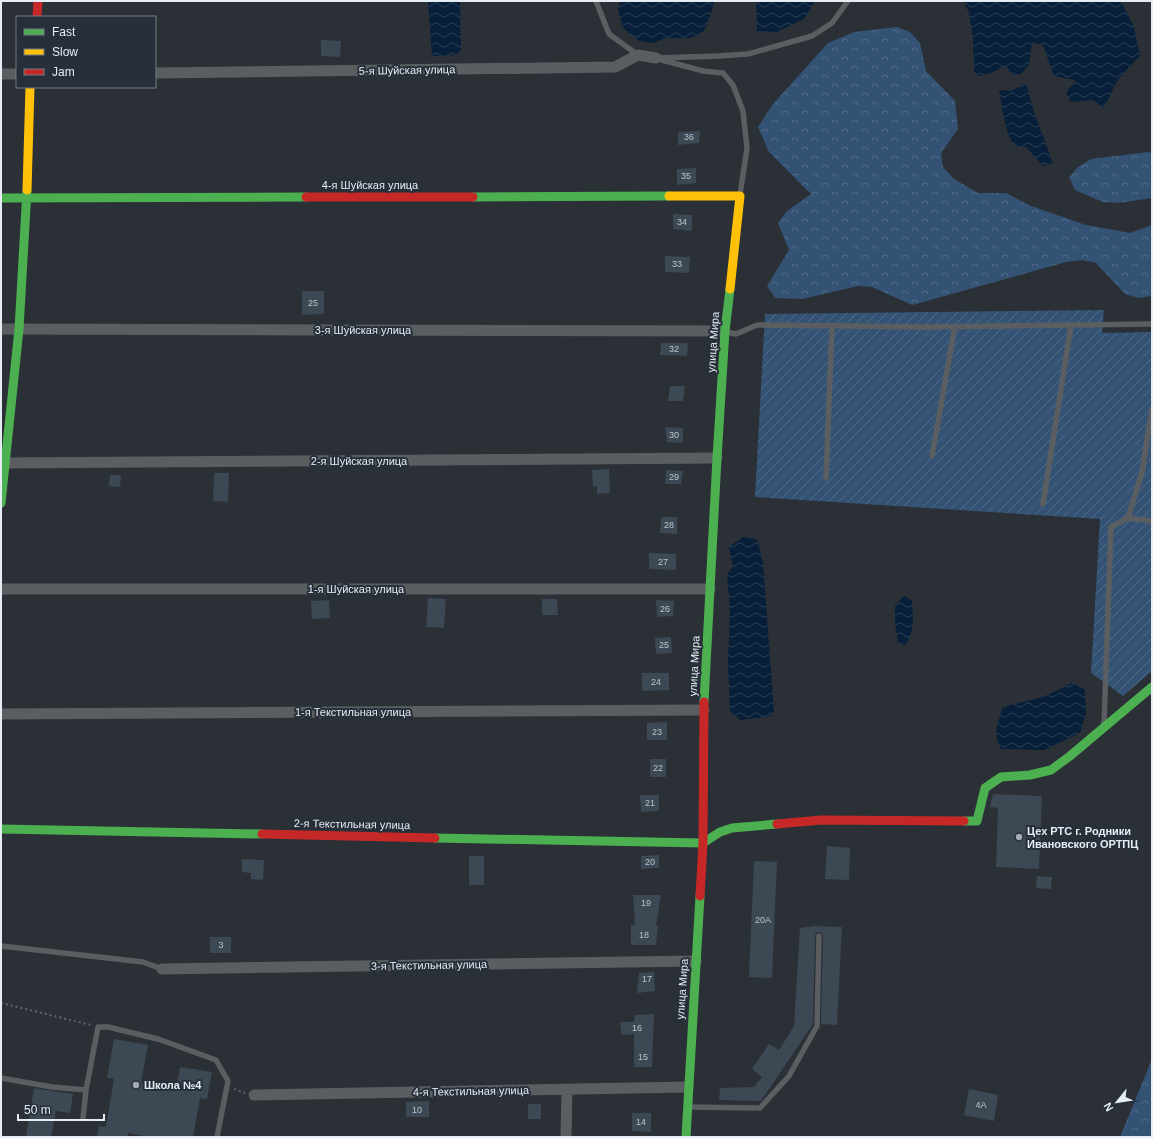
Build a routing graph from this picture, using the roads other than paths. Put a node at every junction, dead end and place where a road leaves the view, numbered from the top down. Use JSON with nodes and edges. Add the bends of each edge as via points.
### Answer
{"nodes":[{"id":1,"x":38,"y":1,"type":"edge"},
{"id":2,"x":596,"y":1,"type":"edge"},
{"id":3,"x":848,"y":1,"type":"edge"},
{"id":4,"x":37,"y":16,"type":"edge"},
{"id":5,"x":638,"y":55,"type":"junction"},
{"id":6,"x":656,"y":58,"type":"junction"},
{"id":7,"x":156,"y":73,"type":"edge"},
{"id":8,"x":1,"y":74,"type":"edge"},
{"id":9,"x":16,"y":74,"type":"edge"},
{"id":10,"x":30,"y":88,"type":"edge"},
{"id":11,"x":740,"y":196,"type":"junction"},
{"id":12,"x":1,"y":198,"type":"edge"},
{"id":13,"x":27,"y":198,"type":"junction"},
{"id":14,"x":1152,"y":324,"type":"edge"},
{"id":15,"x":1071,"y":325,"type":"junction"},
{"id":16,"x":832,"y":326,"type":"junction"},
{"id":17,"x":955,"y":326,"type":"junction"},
{"id":18,"x":1,"y":329,"type":"edge"},
{"id":19,"x":19,"y":329,"type":"junction"},
{"id":20,"x":725,"y":332,"type":"junction"},
{"id":21,"x":1152,"y":409,"type":"edge"},
{"id":22,"x":932,"y":456,"type":"dead end"},
{"id":23,"x":717,"y":458,"type":"junction"},
{"id":24,"x":3,"y":463,"type":"edge"},
{"id":25,"x":826,"y":478,"type":"dead end"},
{"id":26,"x":1,"y":503,"type":"edge"},
{"id":27,"x":1043,"y":504,"type":"dead end"},
{"id":28,"x":1128,"y":518,"type":"junction"},
{"id":29,"x":1152,"y":521,"type":"edge"},
{"id":30,"x":1,"y":589,"type":"edge"},
{"id":31,"x":710,"y":589,"type":"junction"},
{"id":32,"x":1152,"y":687,"type":"edge"},
{"id":33,"x":704,"y":710,"type":"junction"},
{"id":34,"x":1,"y":714,"type":"edge"},
{"id":35,"x":1104,"y":726,"type":"junction"},
{"id":36,"x":1,"y":829,"type":"edge"},
{"id":37,"x":703,"y":843,"type":"junction"},
{"id":38,"x":819,"y":936,"type":"dead end"},
{"id":39,"x":1,"y":946,"type":"edge"},
{"id":40,"x":696,"y":961,"type":"junction"},
{"id":41,"x":162,"y":969,"type":"joint"},
{"id":42,"x":1,"y":1078,"type":"edge"},
{"id":43,"x":688,"y":1087,"type":"junction"},
{"id":44,"x":567,"y":1089,"type":"junction"},
{"id":45,"x":86,"y":1090,"type":"junction"},
{"id":46,"x":254,"y":1095,"type":"road end"},
{"id":47,"x":687,"y":1107,"type":"junction"},
{"id":48,"x":83,"y":1118,"type":"dead end"},
{"id":49,"x":217,"y":1137,"type":"edge"},
{"id":50,"x":566,"y":1137,"type":"edge"},
{"id":51,"x":686,"y":1137,"type":"edge"}],
"edges":[{"from":1,"to":4,"type":"street"},
{"from":2,"to":5,"type":"lane","via":[[610,34]]},
{"from":3,"to":6,"type":"lane","via":[[832,23],[812,36],[748,54]]},
{"from":5,"to":6,"type":"street"},
{"from":5,"to":7,"type":"street","name":"5-я Шуйская улица","via":[[615,67]]},
{"from":6,"to":11,"type":"lane","via":[[703,71],[723,73],[733,84],[743,111],[747,148]]},
{"from":8,"to":9,"type":"street"},
{"from":10,"to":13,"type":"street"},
{"from":11,"to":13,"type":"street","name":"4-я Шуйская улица"},
{"from":11,"to":20,"type":"street","name":"улица Мира"},
{"from":12,"to":13,"type":"street","name":"4-я Шуйская улица"},
{"from":13,"to":19,"type":"street"},
{"from":14,"to":15,"type":"lane"},
{"from":15,"to":17,"type":"lane"},
{"from":15,"to":27,"type":"lane"},
{"from":16,"to":17,"type":"lane"},
{"from":16,"to":20,"type":"lane","via":[[757,325],[736,334]]},
{"from":16,"to":25,"type":"lane"},
{"from":17,"to":22,"type":"lane"},
{"from":18,"to":19,"type":"street","name":"3-я Шуйская улица"},
{"from":19,"to":20,"type":"street","name":"3-я Шуйская улица"},
{"from":19,"to":24,"type":"street"},
{"from":20,"to":23,"type":"street","name":"улица Мира"},
{"from":21,"to":28,"type":"lane","via":[[1142,472]]},
{"from":23,"to":24,"type":"street","name":"2-я Шуйская улица"},
{"from":23,"to":31,"type":"street","name":"улица Мира"},
{"from":24,"to":26,"type":"street"},
{"from":28,"to":29,"type":"lane"},
{"from":28,"to":35,"type":"lane","via":[[1111,527]]},
{"from":30,"to":31,"type":"street","name":"1-я Шуйская улица"},
{"from":31,"to":33,"type":"street","name":"улица Мира"},
{"from":32,"to":35,"type":"street"},
{"from":33,"to":34,"type":"street","name":"1-я Текстильная улица"},
{"from":33,"to":37,"type":"street","name":"улица Мира"},
{"from":35,"to":37,"type":"street","via":[[1051,770],[1030,775],[1001,777],[985,788],[977,821],[821,820],[732,828]]},
{"from":36,"to":37,"type":"street","name":"2-я Текстильная улица"},
{"from":37,"to":40,"type":"street","name":"улица Мира"},
{"from":38,"to":47,"type":"lane","via":[[817,1026],[788,1076],[760,1108]]},
{"from":39,"to":41,"type":"lane","via":[[143,962]]},
{"from":40,"to":41,"type":"street","name":"3-я Текстильная улица"},
{"from":40,"to":43,"type":"street","name":"улица Мира"},
{"from":42,"to":45,"type":"lane","via":[[52,1088]]},
{"from":43,"to":44,"type":"street","name":"4-я Текстильная улица"},
{"from":43,"to":47,"type":"street","name":"улица Мира"},
{"from":44,"to":46,"type":"street","name":"4-я Текстильная улица"},
{"from":44,"to":50,"type":"street"},
{"from":45,"to":48,"type":"lane"},
{"from":45,"to":49,"type":"lane","via":[[98,1027],[158,1039],[216,1060],[228,1081]]},
{"from":47,"to":51,"type":"street","name":"улица Мира"}]}
